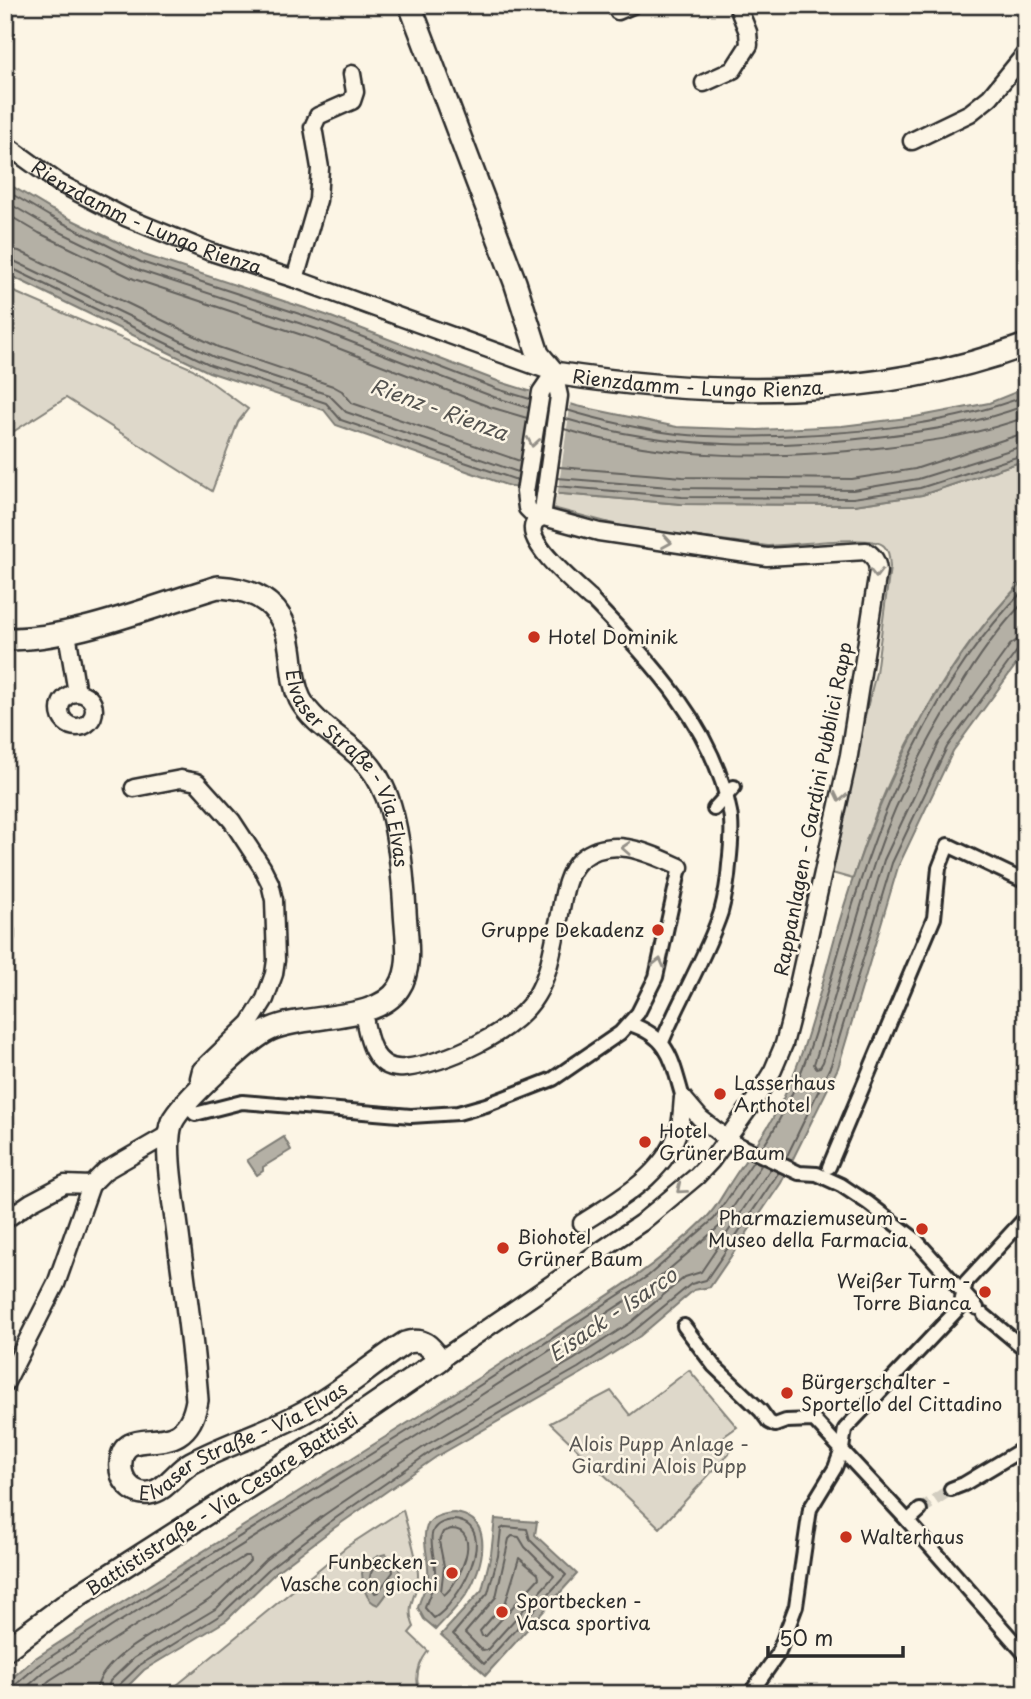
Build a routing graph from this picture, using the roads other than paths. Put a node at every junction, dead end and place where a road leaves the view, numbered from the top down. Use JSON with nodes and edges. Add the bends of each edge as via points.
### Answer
{"nodes":[{"id":1,"x":410,"y":5,"type":"edge"},
{"id":2,"x":737,"y":5,"type":"edge"},
{"id":3,"x":1026,"y":53,"type":"edge"},
{"id":4,"x":352,"y":74,"type":"dead end"},
{"id":5,"x":704,"y":83,"type":"dead end"},
{"id":6,"x":912,"y":141,"type":"dead end"},
{"id":7,"x":5,"y":144,"type":"edge"},
{"id":8,"x":295,"y":279,"type":"junction"},
{"id":9,"x":1026,"y":345,"type":"edge"},
{"id":10,"x":554,"y":373,"type":"junction"},
{"id":11,"x":542,"y":517,"type":"junction"},
{"id":12,"x":590,"y":598,"type":"joint"},
{"id":13,"x":67,"y":633,"type":"junction"},
{"id":14,"x":5,"y":639,"type":"edge"},
{"id":15,"x":77,"y":693,"type":"dead end"},
{"id":16,"x":134,"y":788,"type":"dead end"},
{"id":17,"x":730,"y":792,"type":"junction"},
{"id":18,"x":714,"y":809,"type":"dead end"},
{"id":19,"x":680,"y":867,"type":"joint"},
{"id":20,"x":1026,"y":882,"type":"edge"},
{"id":21,"x":5,"y":930,"type":"edge"},
{"id":22,"x":5,"y":938,"type":"edge"},
{"id":23,"x":363,"y":1011,"type":"junction"},
{"id":24,"x":630,"y":1024,"type":"junction"},
{"id":25,"x":662,"y":1042,"type":"junction"},
{"id":26,"x":205,"y":1085,"type":"junction"},
{"id":27,"x":683,"y":1098,"type":"junction"},
{"id":28,"x":185,"y":1104,"type":"junction"},
{"id":29,"x":169,"y":1134,"type":"junction"},
{"id":30,"x":734,"y":1143,"type":"junction"},
{"id":31,"x":830,"y":1167,"type":"dead end"},
{"id":32,"x":91,"y":1185,"type":"junction"},
{"id":33,"x":1026,"y":1217,"type":"edge"},
{"id":34,"x":5,"y":1220,"type":"edge"},
{"id":35,"x":582,"y":1223,"type":"dead end"},
{"id":36,"x":963,"y":1294,"type":"junction"},
{"id":37,"x":688,"y":1331,"type":"dead end"},
{"id":38,"x":1026,"y":1350,"type":"edge"},
{"id":39,"x":440,"y":1360,"type":"junction"},
{"id":40,"x":5,"y":1384,"type":"edge"},
{"id":41,"x":1026,"y":1447,"type":"edge"},
{"id":42,"x":842,"y":1449,"type":"junction"},
{"id":43,"x":951,"y":1489,"type":"tunnel mouth"},
{"id":44,"x":920,"y":1510,"type":"tunnel mouth"},
{"id":45,"x":908,"y":1521,"type":"junction"},
{"id":46,"x":5,"y":1650,"type":"edge"},
{"id":47,"x":1026,"y":1655,"type":"edge"},
{"id":48,"x":750,"y":1694,"type":"edge"}],
"edges":[{"from":1,"to":10,"type":"street","via":[[538,354]]},
{"from":2,"to":5,"type":"street","via":[[750,45],[733,70]]},
{"from":3,"to":6,"type":"street","via":[[990,97],[970,113]]},
{"from":4,"to":8,"type":"street","via":[[352,101],[318,116],[313,127],[320,169],[318,200]]},
{"from":7,"to":8,"type":"street","name":"Rienzdamm - Lungo Rienza","via":[[59,183],[125,217],[208,251]]},
{"from":8,"to":10,"type":"street","name":"Rienzdamm - Lungo Rienza"},
{"from":9,"to":10,"type":"street","name":"Rienzdamm - Lungo Rienza","via":[[897,379],[799,390],[710,389]]},
{"from":10,"to":11,"type":"street","via":[[559,396]]},
{"from":10,"to":11,"type":"street","one_way":true,"via":[[541,392],[525,492],[527,508]]},
{"from":11,"to":12,"type":"street","via":[[533,525],[540,548]]},
{"from":11,"to":30,"type":"street","name":"Rappanlagen - Gardini Pubblici Rapp","one_way":true,"via":[[599,532],[767,557],[866,551],[877,563],[849,755],[791,1017],[773,1070]]},
{"from":12,"to":17,"type":"street","via":[[651,662],[688,710]]},
{"from":13,"to":14,"type":"street","name":"Elvaser Straße - Via Elvas"},
{"from":13,"to":15,"type":"street"},
{"from":13,"to":23,"type":"street","name":"Elvaser Straße - Via Elvas","via":[[218,587],[239,588],[271,605],[287,630],[301,701],[377,776],[394,824],[407,962],[397,992]]},
{"from":16,"to":26,"type":"street","name":"Elvaser Straße - Via Elvas","via":[[181,779],[197,782],[232,821],[272,891],[276,960],[270,989],[250,1023],[201,1070],[199,1078]]},
{"from":17,"to":18,"type":"street"},
{"from":17,"to":25,"type":"street","via":[[730,853],[721,910]]},
{"from":19,"to":23,"type":"street","one_way":true,"via":[[640,849],[621,847],[592,853],[574,867],[548,968],[536,996],[500,1031],[454,1054],[412,1067],[396,1069],[385,1064],[369,1042]]},
{"from":24,"to":19,"type":"street","one_way":true,"via":[[656,977]]},
{"from":20,"to":31,"type":"street","via":[[948,845],[939,868],[934,918]]},
{"from":21,"to":22,"type":"street"},
{"from":23,"to":26,"type":"street","name":"Elvaser Straße - Via Elvas","via":[[271,1029]]},
{"from":24,"to":25,"type":"street","via":[[649,1030]]},
{"from":24,"to":28,"type":"street","via":[[552,1079],[458,1113],[411,1116],[242,1102],[195,1114]]},
{"from":25,"to":27,"type":"street"},
{"from":26,"to":28,"type":"street","name":"Elvaser Straße - Via Elvas"},
{"from":27,"to":30,"type":"street","via":[[699,1118]]},
{"from":27,"to":35,"type":"street","via":[[681,1124],[671,1148],[644,1182]]},
{"from":28,"to":29,"type":"street","name":"Elvaser Straße - Via Elvas"},
{"from":29,"to":32,"type":"street","via":[[105,1171]]},
{"from":29,"to":39,"type":"street","name":"Elvaser Straße - Via Elvas","via":[[197,1400],[195,1415],[182,1433],[130,1444],[121,1454],[124,1480],[135,1491],[163,1488],[188,1465],[311,1409],[405,1343],[426,1343]]},
{"from":30,"to":36,"type":"street","via":[[841,1185],[916,1240]]},
{"from":30,"to":39,"type":"street","one_way":true,"via":[[642,1223]]},
{"from":32,"to":34,"type":"street","via":[[65,1184]]},
{"from":32,"to":40,"type":"street","via":[[56,1284]]},
{"from":33,"to":36,"type":"street","via":[[966,1282]]},
{"from":36,"to":38,"type":"street"},
{"from":36,"to":42,"type":"street","via":[[960,1307],[845,1429]]},
{"from":37,"to":42,"type":"street","via":[[714,1366],[769,1422],[814,1420]]},
{"from":39,"to":46,"type":"street","name":"Battististraße - Via Cesare Battisti","via":[[79,1595]]},
{"from":41,"to":43,"type":"street"},
{"from":42,"to":45,"type":"street"},
{"from":42,"to":48,"type":"street","via":[[810,1509],[796,1605],[778,1654]]},
{"from":44,"to":45,"type":"street"},
{"from":45,"to":47,"type":"street"}]}
